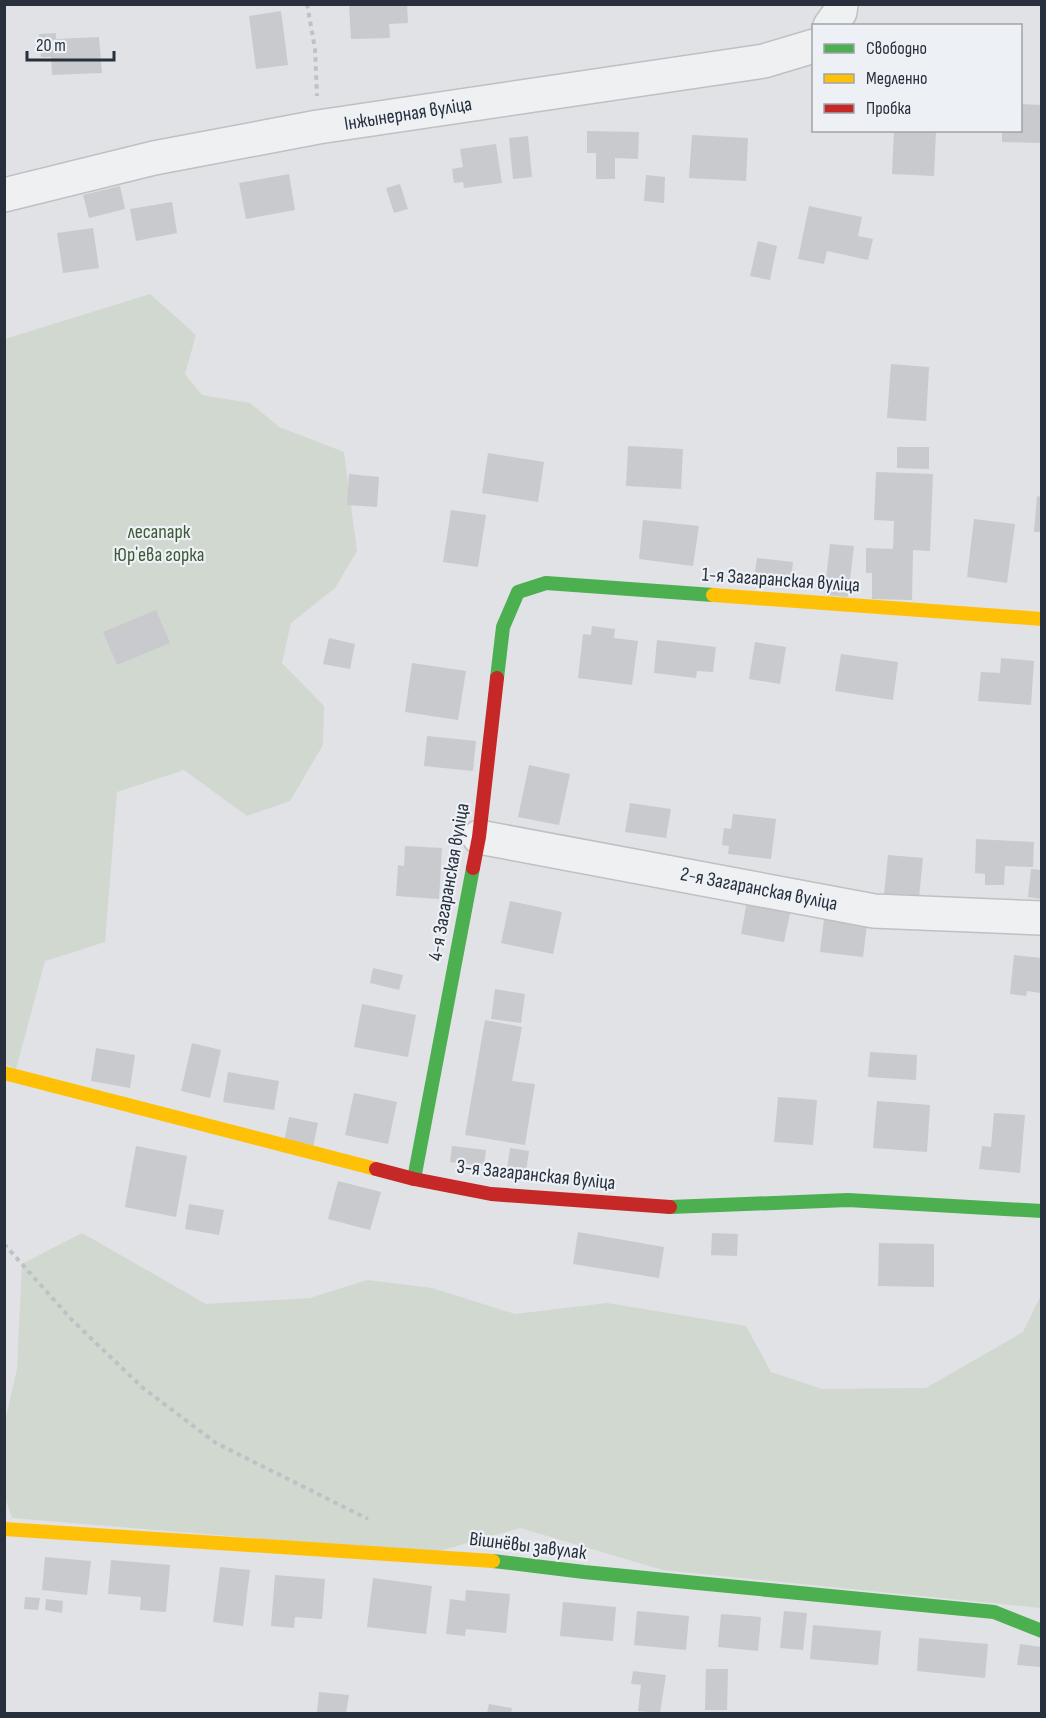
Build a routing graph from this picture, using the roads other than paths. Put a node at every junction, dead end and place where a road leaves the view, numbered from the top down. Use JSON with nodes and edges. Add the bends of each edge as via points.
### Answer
{"nodes":[{"id":1,"x":841,"y":4,"type":"edge"},
{"id":2,"x":831,"y":24,"type":"edge"},
{"id":3,"x":812,"y":46,"type":"edge"},
{"id":4,"x":4,"y":195,"type":"edge"},
{"id":5,"x":518,"y":592,"type":"joint"},
{"id":6,"x":1041,"y":619,"type":"edge"},
{"id":7,"x":479,"y":837,"type":"junction"},
{"id":8,"x":1041,"y":918,"type":"edge"},
{"id":9,"x":4,"y":1073,"type":"edge"},
{"id":10,"x":414,"y":1179,"type":"junction"},
{"id":11,"x":1041,"y":1211,"type":"edge"},
{"id":12,"x":4,"y":1529,"type":"edge"},
{"id":13,"x":1041,"y":1631,"type":"edge"}],
"edges":[{"from":1,"to":2,"type":"street"},
{"from":3,"to":4,"type":"street","name":"Інжынерная вуліца","via":[[764,62],[318,128],[154,158]]},
{"from":5,"to":6,"type":"street","name":"1-я Загаранская вуліца","via":[[546,583]]},
{"from":5,"to":7,"type":"street","name":"4-я Загаранская вуліца","via":[[503,627]]},
{"from":7,"to":8,"type":"street","name":"2-я Загаранская вуліца","via":[[874,911]]},
{"from":7,"to":10,"type":"street","name":"4-я Загаранская вуліца"},
{"from":9,"to":10,"type":"street","name":"3-я Загаранская вуліца"},
{"from":10,"to":11,"type":"street","name":"3-я Загаранская вуліца","via":[[491,1194],[666,1207],[848,1200]]},
{"from":12,"to":13,"type":"street","name":"Вішнёвы завулак","via":[[466,1558],[994,1612]]}]}
